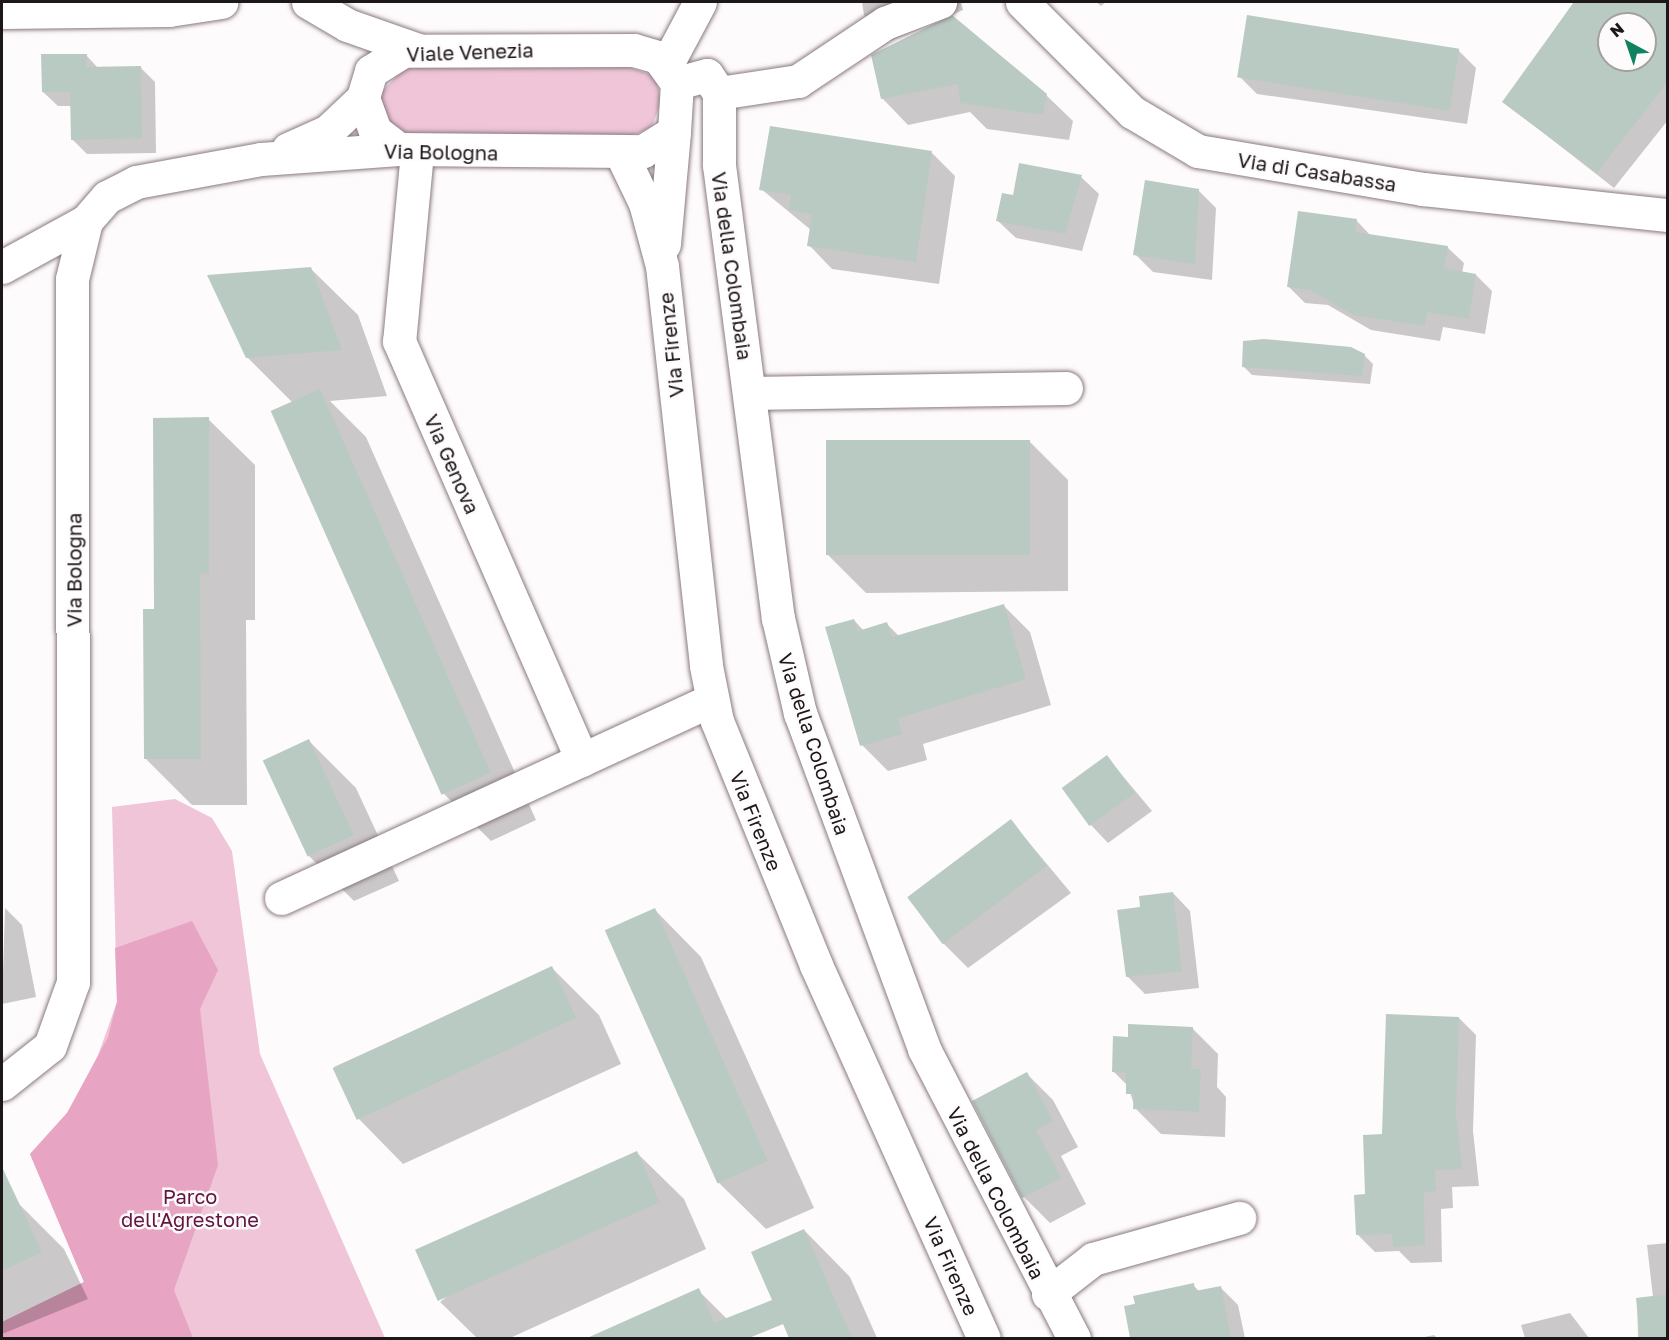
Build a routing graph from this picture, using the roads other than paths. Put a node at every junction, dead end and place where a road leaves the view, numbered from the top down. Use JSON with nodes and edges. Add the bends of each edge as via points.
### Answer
{"nodes":[{"id":1,"x":221,"y":2,"type":"edge"},
{"id":2,"x":700,"y":2,"type":"edge"},
{"id":3,"x":940,"y":2,"type":"edge"},
{"id":4,"x":1022,"y":2,"type":"edge"},
{"id":5,"x":318,"y":9,"type":"edge"},
{"id":6,"x":2,"y":12,"type":"edge"},
{"id":7,"x":418,"y":50,"type":"junction"},
{"id":8,"x":672,"y":74,"type":"junction"},
{"id":9,"x":363,"y":92,"type":"junction"},
{"id":10,"x":719,"y":93,"type":"junction"},
{"id":11,"x":674,"y":132,"type":"junction"},
{"id":12,"x":408,"y":151,"type":"junction"},
{"id":13,"x":621,"y":153,"type":"junction"},
{"id":14,"x":261,"y":159,"type":"junction"},
{"id":15,"x":1659,"y":215,"type":"edge"},
{"id":16,"x":86,"y":221,"type":"junction"},
{"id":17,"x":662,"y":266,"type":"junction"},
{"id":18,"x":2,"y":267,"type":"edge"},
{"id":19,"x":1066,"y":388,"type":"dead end"},
{"id":20,"x":750,"y":393,"type":"junction"},
{"id":21,"x":712,"y":700,"type":"junction"},
{"id":22,"x":582,"y":760,"type":"junction"},
{"id":23,"x":282,"y":898,"type":"dead end"},
{"id":24,"x":2,"y":1084,"type":"edge"},
{"id":25,"x":1239,"y":1218,"type":"dead end"},
{"id":26,"x":1048,"y":1294,"type":"junction"},
{"id":27,"x":1069,"y":1336,"type":"edge"},
{"id":28,"x":984,"y":1338,"type":"edge"}],
"edges":[{"from":1,"to":6,"type":"street","via":[[169,10]]},
{"from":2,"to":8,"type":"street","name":"Via Firenze"},
{"from":3,"to":10,"type":"street","via":[[885,23],[798,81]]},
{"from":4,"to":15,"type":"street","name":"Via di Casabassa","via":[[1132,112],[1198,151],[1423,189]]},
{"from":5,"to":7,"type":"street"},
{"from":5,"to":9,"type":"street"},
{"from":7,"to":8,"type":"street","name":"Viale Venezia","via":[[634,50]]},
{"from":7,"to":9,"type":"street","name":"Viale Venezia","via":[[382,61]]},
{"from":8,"to":10,"type":"street","via":[[707,75]]},
{"from":8,"to":11,"type":"street","name":"Via Firenze"},
{"from":9,"to":12,"type":"street","via":[[375,131]]},
{"from":9,"to":14,"type":"street","name":"Via Bologna","via":[[318,137]]},
{"from":10,"to":20,"type":"street","name":"Via della Colombaia","via":[[718,165]]},
{"from":11,"to":13,"type":"street","via":[[661,144]]},
{"from":11,"to":17,"type":"street","name":"Via Firenze"},
{"from":12,"to":13,"type":"street","name":"Via Bologna"},
{"from":12,"to":14,"type":"street","name":"Via Bologna"},
{"from":12,"to":22,"type":"street","name":"Via Genova","via":[[399,341]]},
{"from":13,"to":17,"type":"street","name":"Via Firenze","via":[[645,203]]},
{"from":14,"to":16,"type":"street","name":"Via Bologna","via":[[136,182],[107,197]]},
{"from":16,"to":18,"type":"street"},
{"from":16,"to":24,"type":"street","name":"Via Bologna","via":[[72,279],[73,982],[50,1046]]},
{"from":17,"to":21,"type":"street","name":"Via Firenze"},
{"from":19,"to":20,"type":"street"},
{"from":20,"to":26,"type":"street","name":"Via della Colombaia","via":[[781,638],[800,713],[924,1049]]},
{"from":21,"to":22,"type":"street"},
{"from":21,"to":28,"type":"street","name":"Via Firenze","via":[[742,790],[816,965]]},
{"from":22,"to":23,"type":"street"},
{"from":25,"to":26,"type":"street","via":[[1093,1259]]},
{"from":26,"to":27,"type":"street","name":"Via della Colombaia"}]}
